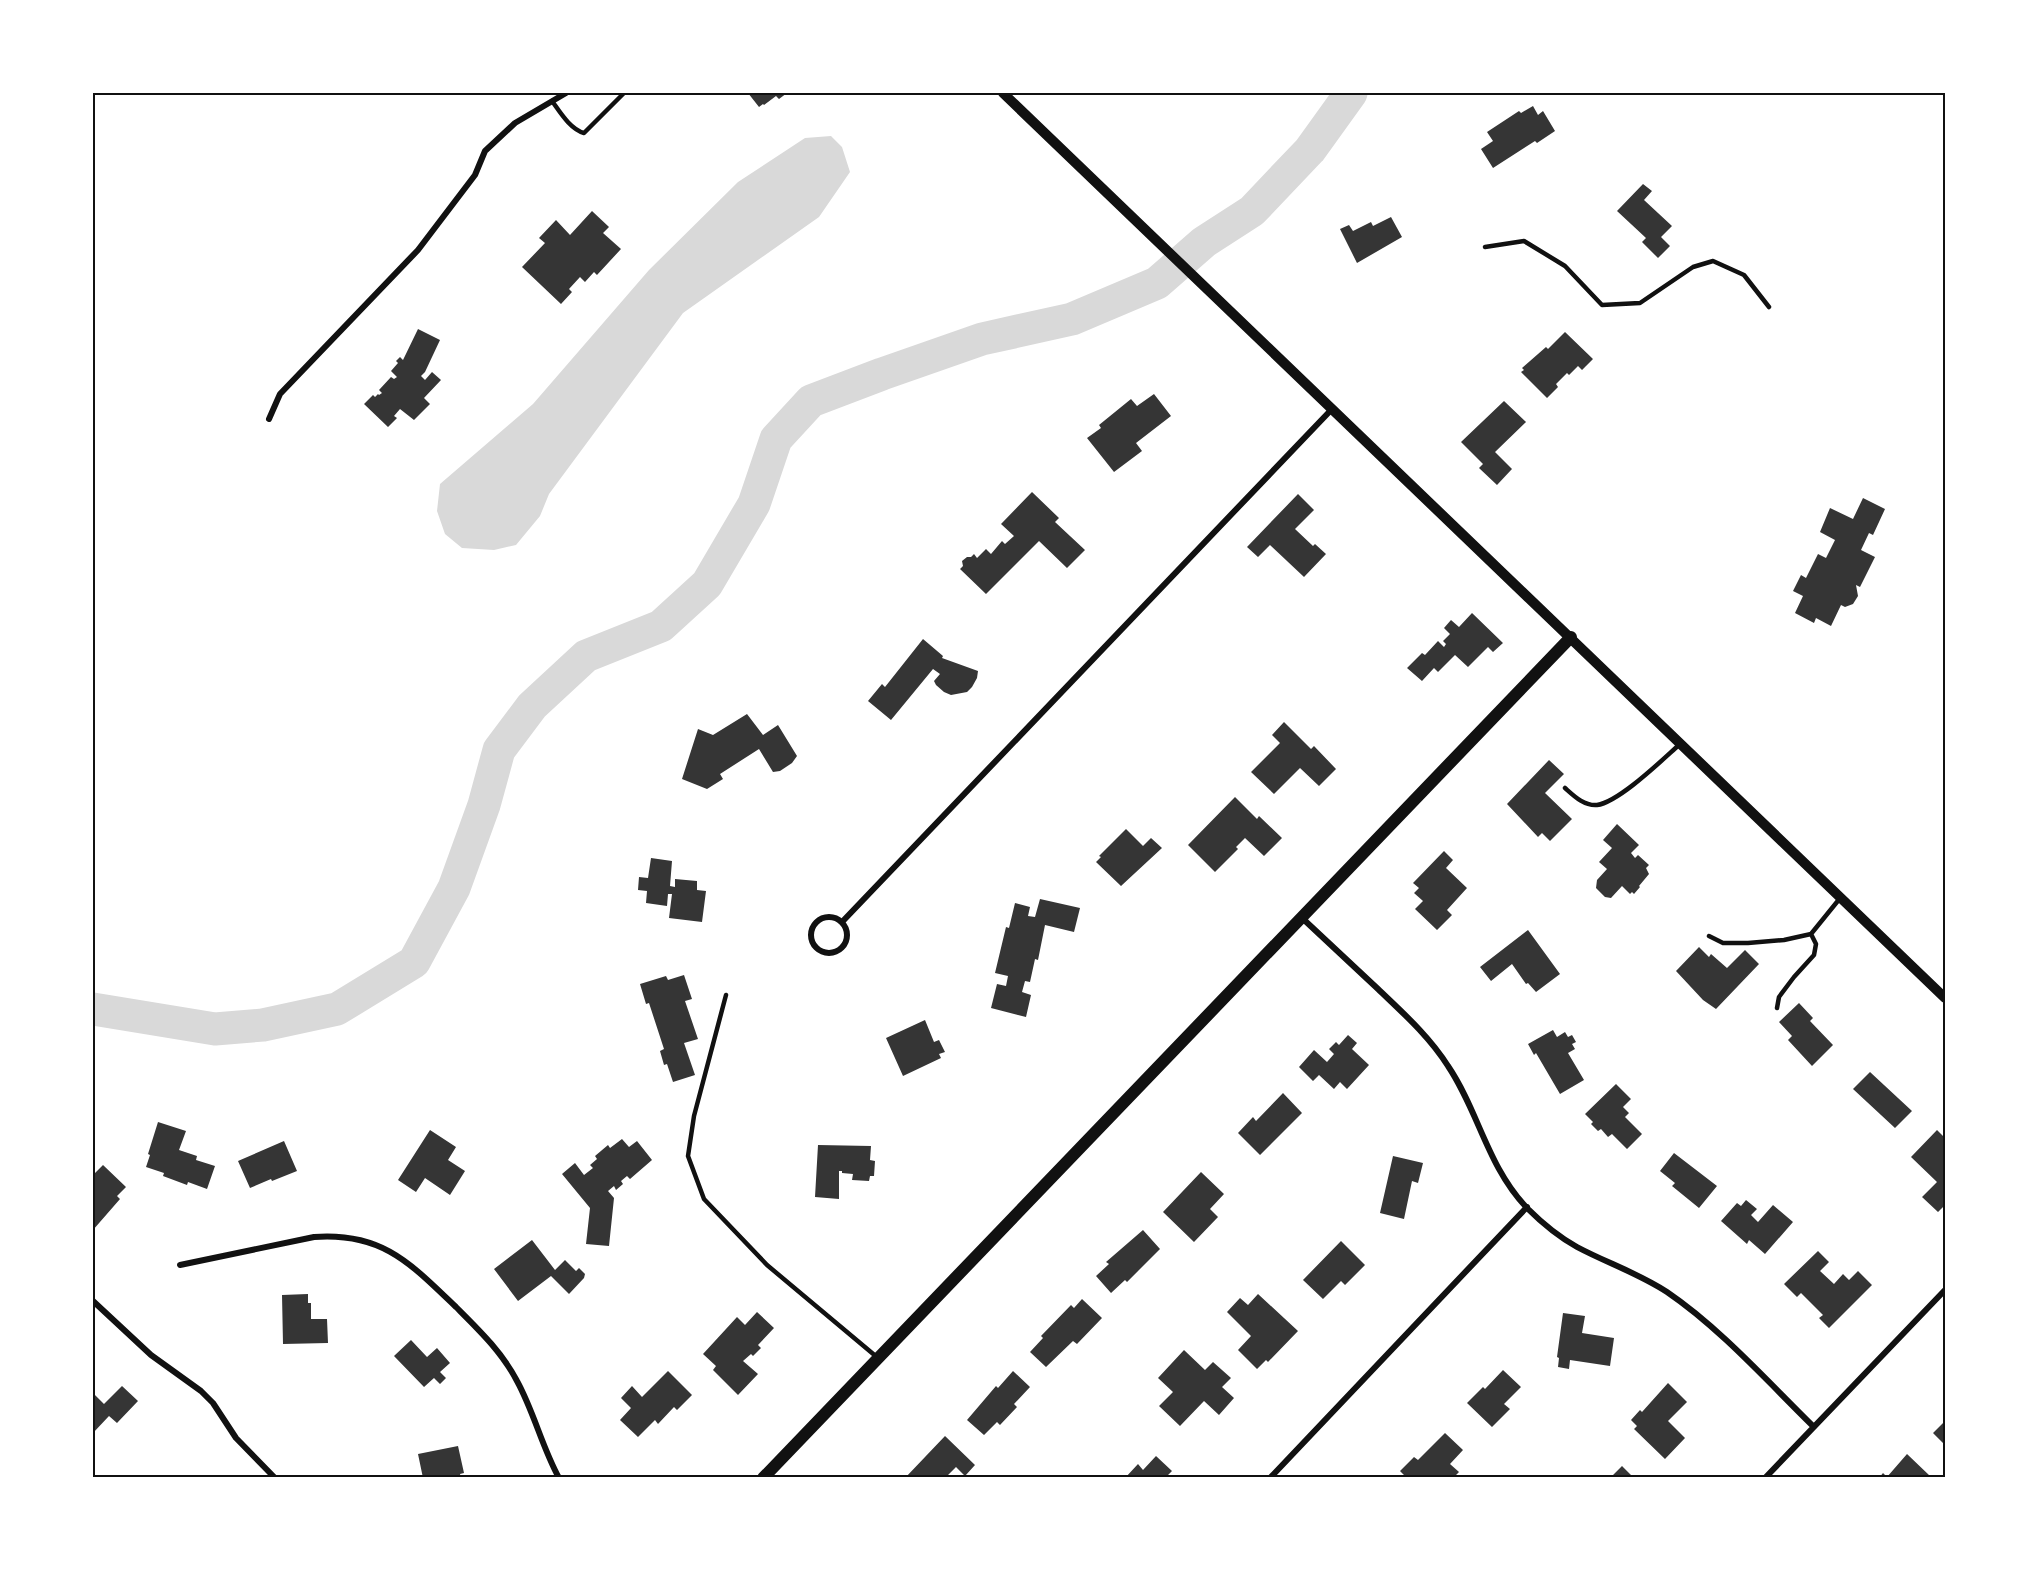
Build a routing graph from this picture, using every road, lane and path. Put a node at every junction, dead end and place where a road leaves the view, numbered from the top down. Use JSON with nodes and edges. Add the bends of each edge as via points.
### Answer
{"nodes":[{"id":1,"x":566,"y":93,"type":"edge"},
{"id":2,"x":624,"y":93,"type":"edge"},
{"id":3,"x":1003,"y":93,"type":"edge"},
{"id":4,"x":552,"y":101,"type":"junction"},
{"id":5,"x":1485,"y":247,"type":"dead end"},
{"id":6,"x":1769,"y":307,"type":"dead end"},
{"id":7,"x":1333,"y":408,"type":"junction"},
{"id":8,"x":269,"y":419,"type":"dead end"},
{"id":9,"x":1571,"y":636,"type":"junction"},
{"id":10,"x":1681,"y":743,"type":"junction"},
{"id":11,"x":1565,"y":788,"type":"dead end"},
{"id":12,"x":1841,"y":897,"type":"junction"},
{"id":13,"x":1301,"y":917,"type":"junction"},
{"id":14,"x":842,"y":922,"type":"junction"},
{"id":15,"x":1811,"y":934,"type":"junction"},
{"id":16,"x":1709,"y":936,"type":"dead end"},
{"id":17,"x":726,"y":995,"type":"dead end"},
{"id":18,"x":1945,"y":998,"type":"edge"},
{"id":19,"x":1778,"y":1008,"type":"dead end"},
{"id":20,"x":1527,"y":1207,"type":"junction"},
{"id":21,"x":180,"y":1265,"type":"dead end"},
{"id":22,"x":1945,"y":1290,"type":"edge"},
{"id":23,"x":93,"y":1301,"type":"edge"},
{"id":24,"x":878,"y":1358,"type":"junction"},
{"id":25,"x":1814,"y":1427,"type":"junction"},
{"id":26,"x":275,"y":1478,"type":"edge"},
{"id":27,"x":559,"y":1478,"type":"edge"},
{"id":28,"x":763,"y":1478,"type":"edge"},
{"id":29,"x":1270,"y":1478,"type":"edge"},
{"id":30,"x":1765,"y":1478,"type":"edge"}],
"edges":[{"from":1,"to":4,"type":"street"},
{"from":2,"to":4,"type":"lane","via":[[584,133]]},
{"from":3,"to":7,"type":"street"},
{"from":4,"to":8,"type":"street","via":[[514,123],[485,152],[475,175],[418,250],[280,394]]},
{"from":5,"to":6,"type":"lane","via":[[1524,241],[1565,266],[1602,304],[1640,303],[1693,267],[1713,261],[1744,275]]},
{"from":7,"to":9,"type":"street"},
{"from":7,"to":14,"type":"street"},
{"from":9,"to":10,"type":"street"},
{"from":9,"to":13,"type":"main road"},
{"from":10,"to":11,"type":"lane","via":[[1612,799],[1596,805],[1581,801]]},
{"from":10,"to":12,"type":"street"},
{"from":12,"to":15,"type":"lane"},
{"from":12,"to":18,"type":"street"},
{"from":13,"to":20,"type":"street","via":[[1434,1045],[1463,1091],[1499,1172]]},
{"from":13,"to":24,"type":"main road"},
{"from":14,"to":14,"type":"street","via":[[831,916],[816,922],[811,937],[819,951],[831,954],[842,950],[848,935]]},
{"from":15,"to":16,"type":"lane","via":[[1748,943],[1723,943]]},
{"from":15,"to":19,"type":"lane","via":[[1816,944],[1814,956],[1779,997]]},
{"from":17,"to":24,"type":"lane","via":[[694,1116],[688,1156],[704,1199],[767,1265]]},
{"from":20,"to":25,"type":"street","via":[[1575,1246],[1645,1278],[1680,1302]]},
{"from":20,"to":29,"type":"street"},
{"from":21,"to":27,"type":"street","via":[[330,1236],[372,1243],[395,1254],[417,1269],[505,1361],[532,1410]]},
{"from":22,"to":25,"type":"street"},
{"from":23,"to":26,"type":"street","via":[[151,1355],[201,1391],[236,1438]]},
{"from":24,"to":28,"type":"main road"},
{"from":25,"to":30,"type":"street"}]}
